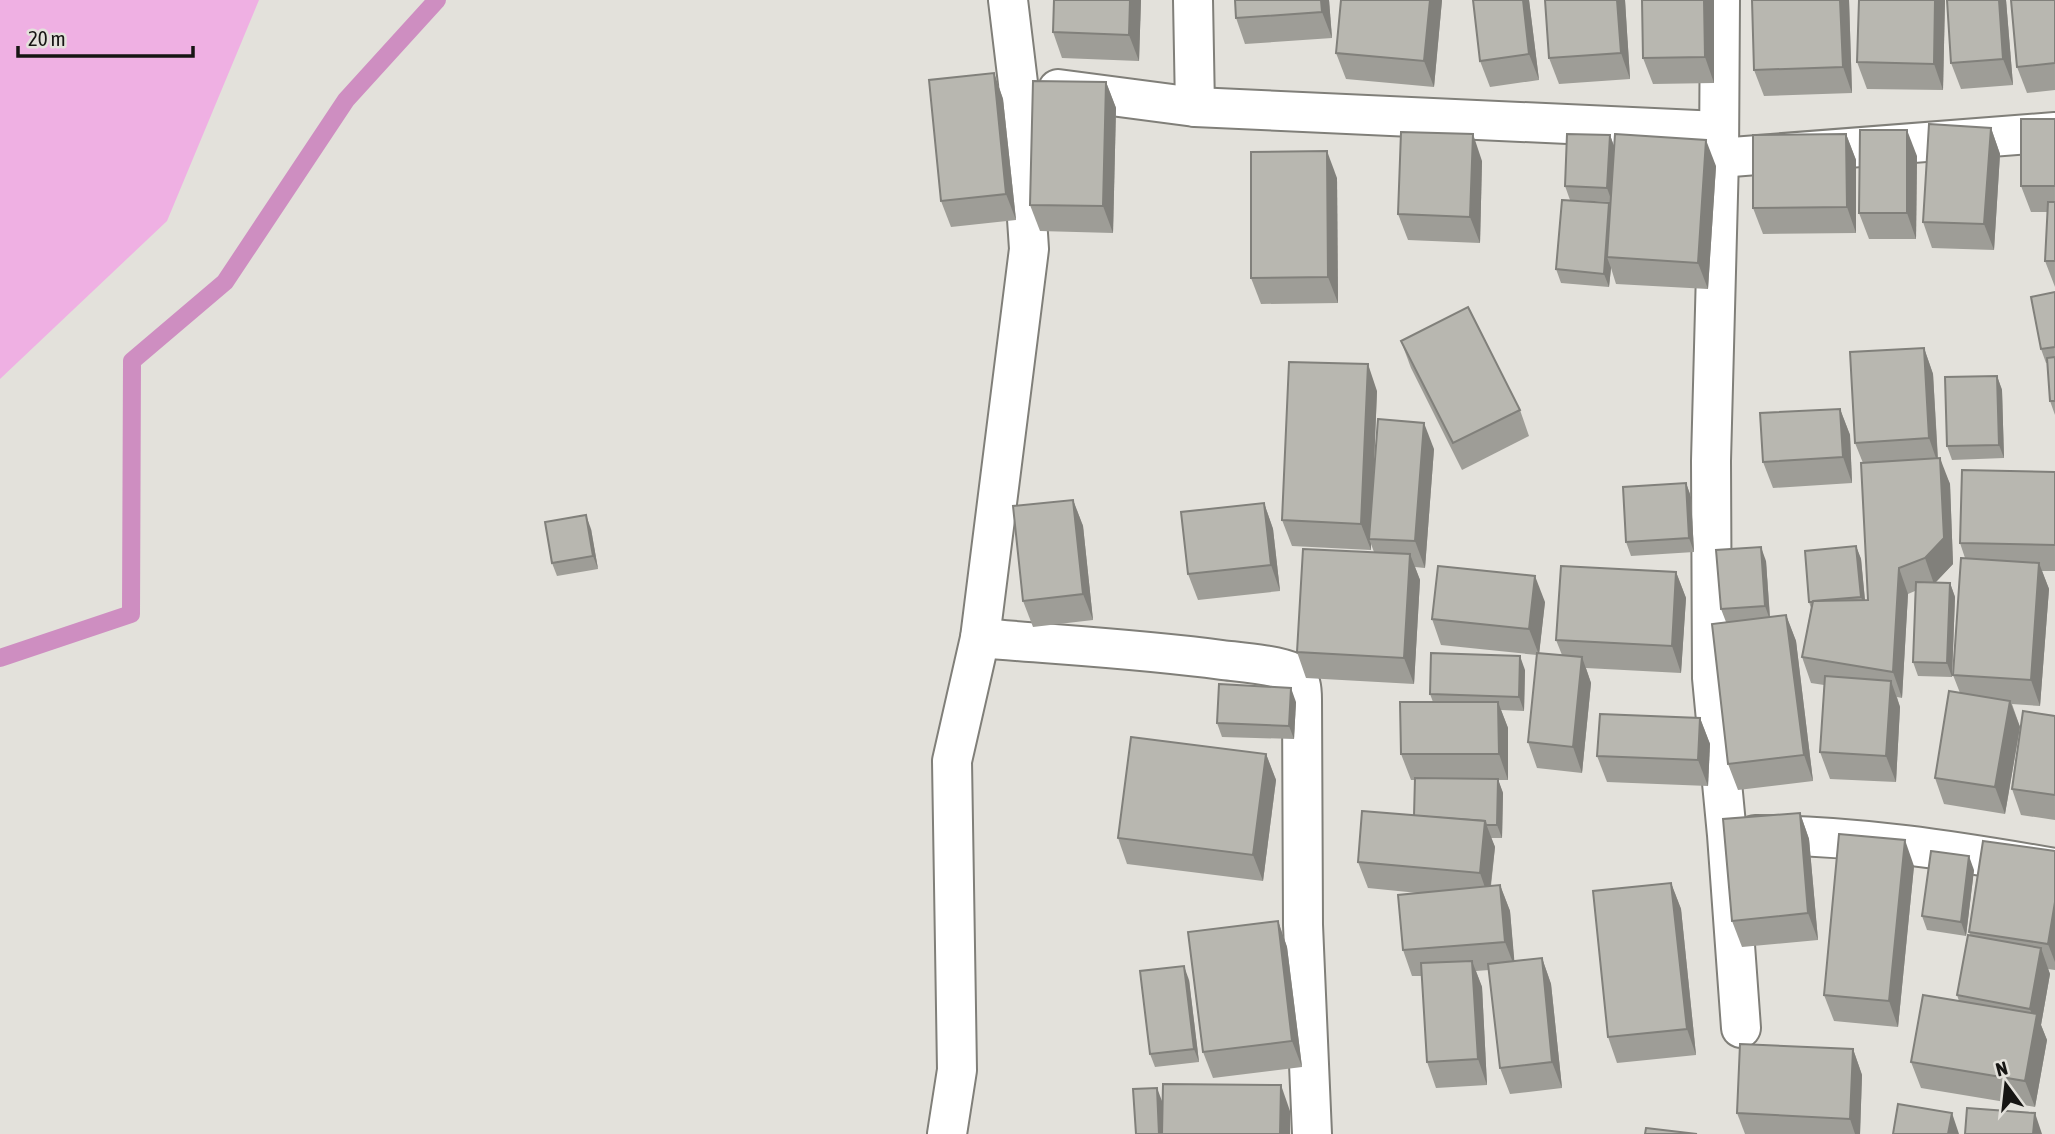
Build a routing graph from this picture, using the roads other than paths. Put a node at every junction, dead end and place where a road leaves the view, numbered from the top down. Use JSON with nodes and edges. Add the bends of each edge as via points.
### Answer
{"nodes":[{"id":1,"x":1008,"y":0,"type":"edge"},
{"id":2,"x":1193,"y":0,"type":"edge"},
{"id":3,"x":1720,"y":0,"type":"edge"},
{"id":4,"x":1018,"y":83,"type":"junction"},
{"id":5,"x":1195,"y":107,"type":"junction"},
{"id":6,"x":2055,"y":132,"type":"edge"},
{"id":7,"x":1719,"y":145,"type":"junction"},
{"id":8,"x":980,"y":638,"type":"junction"},
{"id":9,"x":1727,"y":835,"type":"junction"},
{"id":10,"x":2055,"y":868,"type":"edge"},
{"id":11,"x":1741,"y":1028,"type":"dead end"},
{"id":12,"x":947,"y":1134,"type":"edge"},
{"id":13,"x":1312,"y":1134,"type":"edge"}],
"edges":[{"from":1,"to":4,"type":"street"},
{"from":2,"to":5,"type":"street"},
{"from":3,"to":7,"type":"street"},
{"from":4,"to":5,"type":"street"},
{"from":4,"to":8,"type":"street","via":[[1029,249]]},
{"from":5,"to":7,"type":"street"},
{"from":6,"to":7,"type":"street"},
{"from":7,"to":9,"type":"street","via":[[1711,461],[1712,665]]},
{"from":8,"to":12,"type":"street","via":[[952,761],[957,1070]]},
{"from":8,"to":13,"type":"street","via":[[1238,662],[1283,669],[1298,678],[1302,687],[1303,925]]},
{"from":9,"to":10,"type":"street","via":[[1854,840]]},
{"from":9,"to":11,"type":"street"}]}
